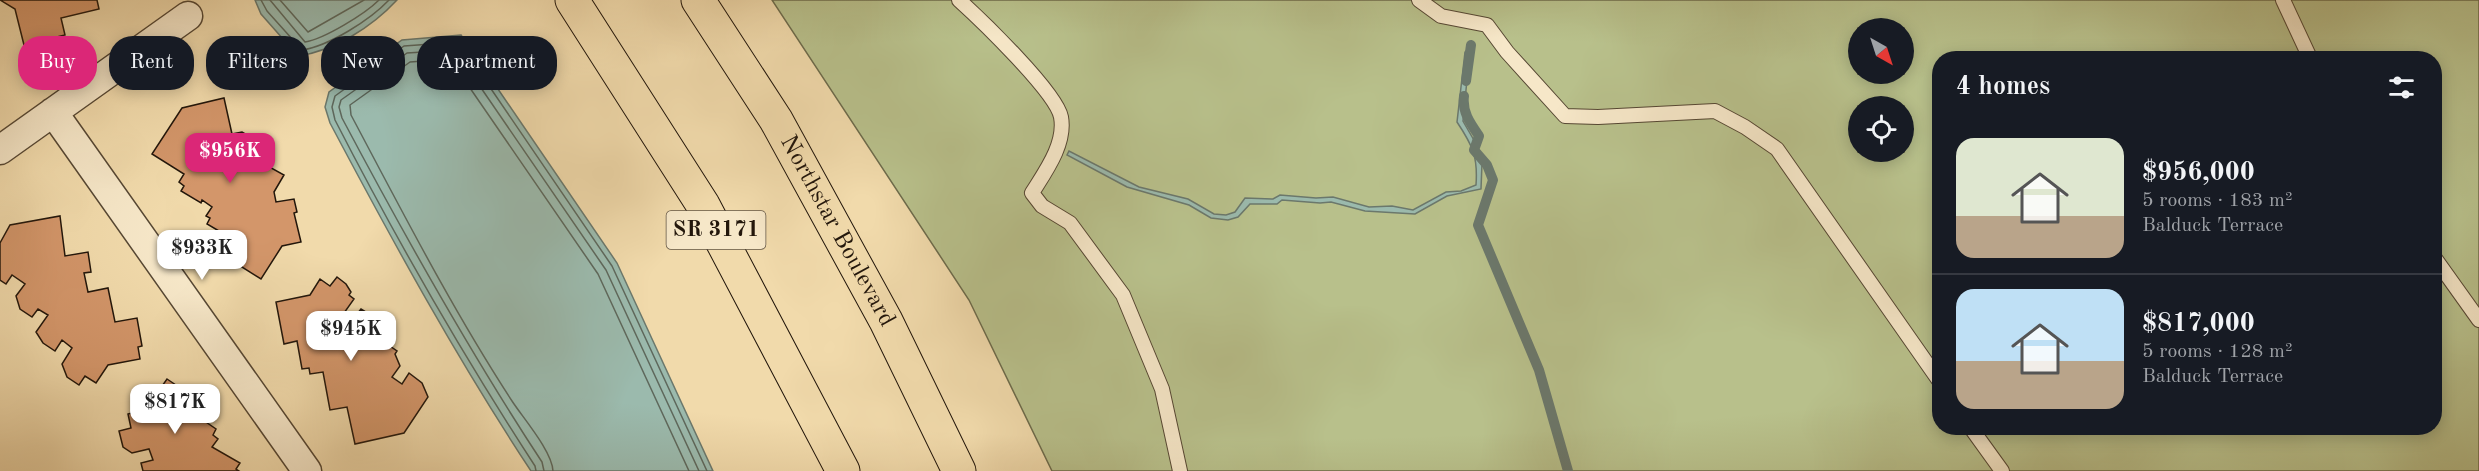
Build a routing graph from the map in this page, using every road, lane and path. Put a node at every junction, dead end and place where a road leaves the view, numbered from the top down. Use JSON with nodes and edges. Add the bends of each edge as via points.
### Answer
{"nodes":[{"id":1,"x":572,"y":0,"type":"edge"},
{"id":2,"x":698,"y":0,"type":"edge"},
{"id":3,"x":959,"y":0,"type":"edge"},
{"id":4,"x":1419,"y":0,"type":"edge"},
{"id":5,"x":2283,"y":0,"type":"edge"},
{"id":6,"x":188,"y":16,"type":"dead end"},
{"id":7,"x":2307,"y":51,"type":"edge"},
{"id":8,"x":53,"y":112,"type":"junction"},
{"id":9,"x":0,"y":150,"type":"edge"},
{"id":10,"x":2442,"y":268,"type":"edge"},
{"id":11,"x":2479,"y":320,"type":"edge"},
{"id":12,"x":1932,"y":371,"type":"edge"},
{"id":13,"x":1976,"y":435,"type":"edge"},
{"id":14,"x":307,"y":471,"type":"edge"},
{"id":15,"x":843,"y":471,"type":"edge"},
{"id":16,"x":959,"y":471,"type":"edge"},
{"id":17,"x":1180,"y":471,"type":"edge"},
{"id":18,"x":2002,"y":471,"type":"edge"}],
"edges":[{"from":1,"to":15,"type":"main road","number":"SR 3171","via":[[703,205]]},
{"from":2,"to":16,"type":"main road","name":"Northstar Boulevard","via":[[777,120],[886,321]]},
{"from":3,"to":17,"type":"lane","via":[[1039,80],[1061,116],[1060,140],[1032,193],[1042,206],[1070,224],[1124,295],[1162,389]]},
{"from":4,"to":12,"type":"lane","via":[[1441,16],[1487,25],[1565,116],[1715,111],[1777,149]]},
{"from":5,"to":7,"type":"lane"},
{"from":6,"to":8,"type":"street"},
{"from":8,"to":9,"type":"street"},
{"from":8,"to":14,"type":"street"},
{"from":10,"to":11,"type":"lane"},
{"from":13,"to":18,"type":"lane"}]}
